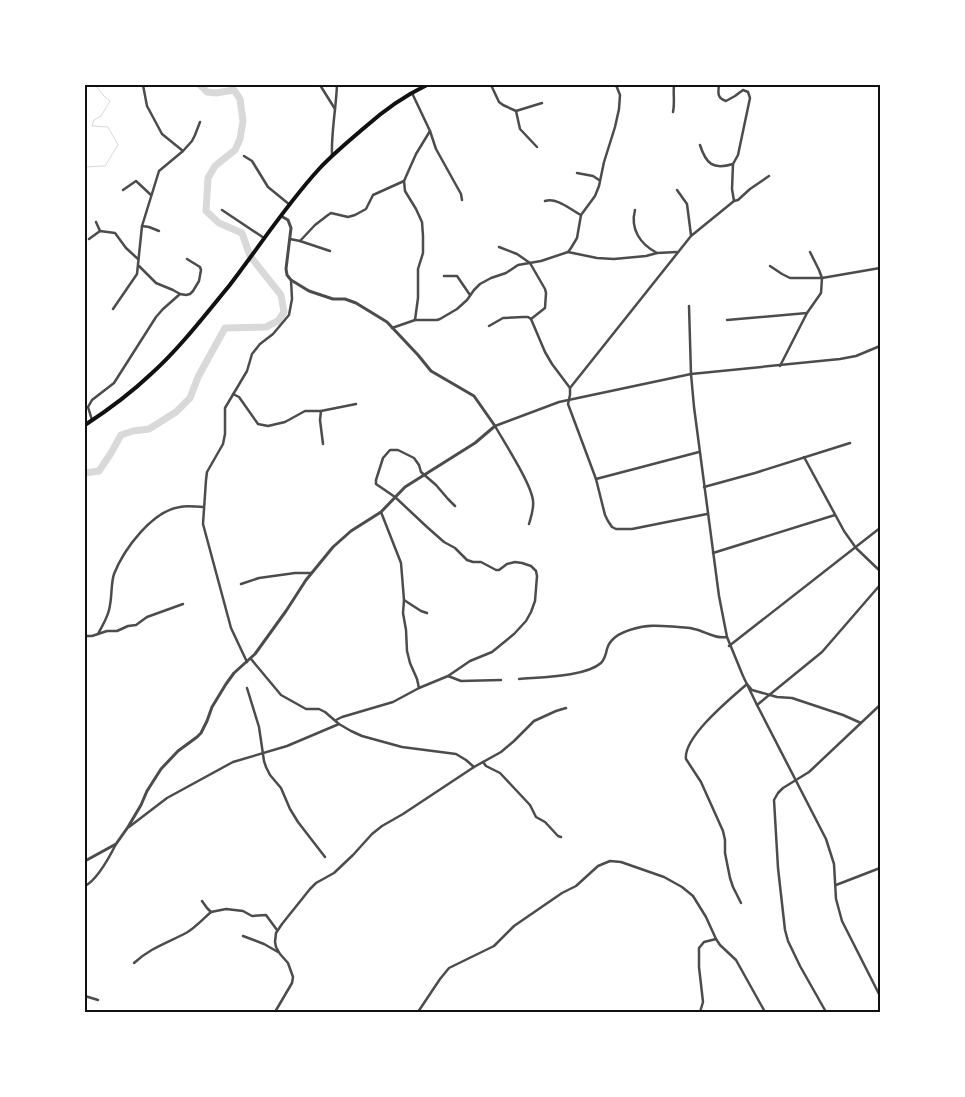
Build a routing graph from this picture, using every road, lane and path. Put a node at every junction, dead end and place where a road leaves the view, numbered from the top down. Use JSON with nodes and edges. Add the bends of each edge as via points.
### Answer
{"nodes":[{"id":1,"x":144,"y":85,"type":"edge"},
{"id":2,"x":320,"y":85,"type":"edge"},
{"id":3,"x":337,"y":85,"type":"edge"},
{"id":4,"x":426,"y":85,"type":"edge"},
{"id":5,"x":491,"y":85,"type":"edge"},
{"id":6,"x":616,"y":85,"type":"edge"},
{"id":7,"x":674,"y":85,"type":"edge"},
{"id":8,"x":718,"y":85,"type":"edge"},
{"id":9,"x":412,"y":93,"type":"junction"},
{"id":10,"x":542,"y":103,"type":"dead end"},
{"id":11,"x":336,"y":110,"type":"junction"},
{"id":12,"x":516,"y":111,"type":"junction"},
{"id":13,"x":673,"y":112,"type":"dead end"},
{"id":14,"x":200,"y":122,"type":"dead end"},
{"id":15,"x":430,"y":131,"type":"junction"},
{"id":16,"x":700,"y":145,"type":"dead end"},
{"id":17,"x":537,"y":147,"type":"dead end"},
{"id":18,"x":183,"y":151,"type":"junction"},
{"id":19,"x":244,"y":156,"type":"dead end"},
{"id":20,"x":332,"y":156,"type":"junction"},
{"id":21,"x":733,"y":164,"type":"junction"},
{"id":22,"x":577,"y":173,"type":"dead end"},
{"id":23,"x":769,"y":176,"type":"dead end"},
{"id":24,"x":600,"y":180,"type":"junction"},
{"id":25,"x":404,"y":181,"type":"junction"},
{"id":26,"x":123,"y":190,"type":"dead end"},
{"id":27,"x":677,"y":190,"type":"dead end"},
{"id":28,"x":151,"y":195,"type":"junction"},
{"id":29,"x":462,"y":200,"type":"dead end"},
{"id":30,"x":545,"y":201,"type":"dead end"},
{"id":31,"x":734,"y":201,"type":"junction"},
{"id":32,"x":290,"y":205,"type":"junction"},
{"id":33,"x":222,"y":210,"type":"dead end"},
{"id":34,"x":635,"y":210,"type":"dead end"},
{"id":35,"x":581,"y":215,"type":"junction"},
{"id":36,"x":281,"y":216,"type":"junction"},
{"id":37,"x":96,"y":222,"type":"dead end"},
{"id":38,"x":142,"y":226,"type":"junction"},
{"id":39,"x":159,"y":231,"type":"dead end"},
{"id":40,"x":100,"y":232,"type":"junction"},
{"id":41,"x":691,"y":236,"type":"junction"},
{"id":42,"x":264,"y":238,"type":"junction"},
{"id":43,"x":89,"y":239,"type":"dead end"},
{"id":44,"x":290,"y":239,"type":"junction"},
{"id":45,"x":300,"y":240,"type":"junction"},
{"id":46,"x":499,"y":247,"type":"dead end"},
{"id":47,"x":330,"y":251,"type":"dead end"},
{"id":48,"x":568,"y":252,"type":"junction"},
{"id":49,"x":657,"y":252,"type":"junction"},
{"id":50,"x":678,"y":252,"type":"junction"},
{"id":51,"x":810,"y":252,"type":"dead end"},
{"id":52,"x":138,"y":259,"type":"junction"},
{"id":53,"x":187,"y":259,"type":"dead end"},
{"id":54,"x":530,"y":263,"type":"junction"},
{"id":55,"x":139,"y":266,"type":"junction"},
{"id":56,"x":770,"y":266,"type":"dead end"},
{"id":57,"x":880,"y":268,"type":"edge"},
{"id":58,"x":444,"y":276,"type":"dead end"},
{"id":59,"x":822,"y":278,"type":"junction"},
{"id":60,"x":291,"y":280,"type":"junction"},
{"id":61,"x":180,"y":294,"type":"junction"},
{"id":62,"x":470,"y":296,"type":"junction"},
{"id":63,"x":689,"y":306,"type":"dead end"},
{"id":64,"x":113,"y":308,"type":"dead end"},
{"id":65,"x":807,"y":313,"type":"junction"},
{"id":66,"x":531,"y":319,"type":"junction"},
{"id":67,"x":415,"y":320,"type":"junction"},
{"id":68,"x":726,"y":320,"type":"dead end"},
{"id":69,"x":489,"y":326,"type":"dead end"},
{"id":70,"x":392,"y":328,"type":"junction"},
{"id":71,"x":880,"y":346,"type":"edge"},
{"id":72,"x":780,"y":366,"type":"junction"},
{"id":73,"x":691,"y":374,"type":"junction"},
{"id":74,"x":570,"y":388,"type":"junction"},
{"id":75,"x":233,"y":394,"type":"junction"},
{"id":76,"x":569,"y":400,"type":"junction"},
{"id":77,"x":356,"y":404,"type":"dead end"},
{"id":78,"x":321,"y":411,"type":"junction"},
{"id":79,"x":93,"y":420,"type":"junction"},
{"id":80,"x":85,"y":425,"type":"edge"},
{"id":81,"x":495,"y":426,"type":"junction"},
{"id":82,"x":850,"y":443,"type":"dead end"},
{"id":83,"x":323,"y":444,"type":"dead end"},
{"id":84,"x":699,"y":452,"type":"junction"},
{"id":85,"x":804,"y":457,"type":"junction"},
{"id":86,"x":424,"y":474,"type":"junction"},
{"id":87,"x":596,"y":478,"type":"junction"},
{"id":88,"x":704,"y":487,"type":"junction"},
{"id":89,"x":395,"y":496,"type":"junction"},
{"id":90,"x":455,"y":506,"type":"dead end"},
{"id":91,"x":204,"y":507,"type":"junction"},
{"id":92,"x":380,"y":512,"type":"junction"},
{"id":93,"x":708,"y":514,"type":"junction"},
{"id":94,"x":835,"y":516,"type":"junction"},
{"id":95,"x":529,"y":524,"type":"dead end"},
{"id":96,"x":880,"y":528,"type":"edge"},
{"id":97,"x":856,"y":548,"type":"junction"},
{"id":98,"x":713,"y":553,"type":"junction"},
{"id":99,"x":880,"y":571,"type":"edge"},
{"id":100,"x":311,"y":573,"type":"junction"},
{"id":101,"x":241,"y":584,"type":"dead end"},
{"id":102,"x":880,"y":585,"type":"edge"},
{"id":103,"x":404,"y":600,"type":"junction"},
{"id":104,"x":183,"y":604,"type":"dead end"},
{"id":105,"x":427,"y":613,"type":"dead end"},
{"id":106,"x":98,"y":634,"type":"junction"},
{"id":107,"x":85,"y":636,"type":"edge"},
{"id":108,"x":726,"y":637,"type":"junction"},
{"id":109,"x":729,"y":646,"type":"junction"},
{"id":110,"x":250,"y":658,"type":"junction"},
{"id":111,"x":246,"y":662,"type":"junction"},
{"id":112,"x":448,"y":676,"type":"junction"},
{"id":113,"x":519,"y":679,"type":"dead end"},
{"id":114,"x":501,"y":680,"type":"dead end"},
{"id":115,"x":747,"y":684,"type":"junction"},
{"id":116,"x":247,"y":688,"type":"dead end"},
{"id":117,"x":419,"y":688,"type":"junction"},
{"id":118,"x":770,"y":695,"type":"junction"},
{"id":119,"x":757,"y":705,"type":"junction"},
{"id":120,"x":880,"y":705,"type":"edge"},
{"id":121,"x":566,"y":708,"type":"dead end"},
{"id":122,"x":336,"y":720,"type":"junction"},
{"id":123,"x":862,"y":723,"type":"junction"},
{"id":124,"x":339,"y":724,"type":"junction"},
{"id":125,"x":262,"y":753,"type":"junction"},
{"id":126,"x":483,"y":762,"type":"junction"},
{"id":127,"x":474,"y":767,"type":"junction"},
{"id":128,"x":796,"y":780,"type":"junction"},
{"id":129,"x":128,"y":827,"type":"junction"},
{"id":130,"x":561,"y":837,"type":"dead end"},
{"id":131,"x":116,"y":844,"type":"junction"},
{"id":132,"x":325,"y":857,"type":"dead end"},
{"id":133,"x":85,"y":861,"type":"edge"},
{"id":134,"x":880,"y":868,"type":"edge"},
{"id":135,"x":836,"y":885,"type":"junction"},
{"id":136,"x":85,"y":886,"type":"edge"},
{"id":137,"x":202,"y":901,"type":"dead end"},
{"id":138,"x":741,"y":903,"type":"dead end"},
{"id":139,"x":211,"y":912,"type":"junction"},
{"id":140,"x":277,"y":930,"type":"junction"},
{"id":141,"x":243,"y":936,"type":"dead end"},
{"id":142,"x":716,"y":939,"type":"junction"},
{"id":143,"x":280,"y":954,"type":"junction"},
{"id":144,"x":134,"y":963,"type":"dead end"},
{"id":145,"x":85,"y":996,"type":"edge"},
{"id":146,"x":880,"y":996,"type":"edge"},
{"id":147,"x":98,"y":1000,"type":"dead end"},
{"id":148,"x":275,"y":1012,"type":"edge"},
{"id":149,"x":418,"y":1012,"type":"edge"},
{"id":150,"x":700,"y":1012,"type":"edge"},
{"id":151,"x":765,"y":1012,"type":"edge"},
{"id":152,"x":826,"y":1012,"type":"edge"}],
"edges":[{"from":1,"to":18,"type":"street","via":[[147,106],[162,134]]},
{"from":2,"to":11,"type":"street"},
{"from":3,"to":11,"type":"street"},
{"from":4,"to":9,"type":"highway"},
{"from":5,"to":12,"type":"street","via":[[499,102]]},
{"from":6,"to":24,"type":"street","via":[[620,95],[619,109]]},
{"from":7,"to":13,"type":"street"},
{"from":8,"to":21,"type":"street","via":[[722,100],[726,101],[744,90],[750,98],[738,155]]},
{"from":9,"to":15,"type":"street"},
{"from":9,"to":20,"type":"highway","via":[[377,116]]},
{"from":10,"to":12,"type":"street"},
{"from":11,"to":20,"type":"street"},
{"from":12,"to":17,"type":"street","via":[[520,129]]},
{"from":14,"to":18,"type":"street","via":[[192,141]]},
{"from":15,"to":25,"type":"street"},
{"from":15,"to":29,"type":"street"},
{"from":16,"to":21,"type":"street","via":[[707,161],[717,167]]},
{"from":18,"to":28,"type":"street","via":[[159,171]]},
{"from":19,"to":32,"type":"street","via":[[252,161],[268,187]]},
{"from":20,"to":32,"type":"highway"},
{"from":21,"to":31,"type":"street"},
{"from":22,"to":24,"type":"street"},
{"from":23,"to":31,"type":"street"},
{"from":24,"to":35,"type":"street","via":[[595,196]]},
{"from":25,"to":45,"type":"street","via":[[373,195],[366,209],[355,215],[331,213]]},
{"from":25,"to":67,"type":"street","via":[[405,191],[422,222],[423,253],[418,269]]},
{"from":26,"to":28,"type":"street","via":[[136,181]]},
{"from":27,"to":41,"type":"street","via":[[687,203]]},
{"from":28,"to":38,"type":"street"},
{"from":30,"to":35,"type":"street","via":[[557,201]]},
{"from":31,"to":41,"type":"street"},
{"from":32,"to":36,"type":"highway"},
{"from":33,"to":42,"type":"street"},
{"from":34,"to":49,"type":"street","via":[[634,224],[639,238]]},
{"from":35,"to":48,"type":"street","via":[[577,238]]},
{"from":36,"to":42,"type":"highway"},
{"from":36,"to":44,"type":"street","via":[[288,220]]},
{"from":37,"to":40,"type":"street"},
{"from":38,"to":39,"type":"street"},
{"from":38,"to":52,"type":"street"},
{"from":40,"to":43,"type":"street"},
{"from":40,"to":52,"type":"street","via":[[115,233]]},
{"from":41,"to":50,"type":"street"},
{"from":42,"to":79,"type":"highway","via":[[178,348],[151,375]]},
{"from":44,"to":45,"type":"street"},
{"from":44,"to":60,"type":"street","via":[[286,270]]},
{"from":45,"to":47,"type":"street"},
{"from":46,"to":54,"type":"street"},
{"from":48,"to":49,"type":"street","via":[[614,259]]},
{"from":48,"to":54,"type":"street"},
{"from":49,"to":50,"type":"street"},
{"from":50,"to":74,"type":"street"},
{"from":51,"to":59,"type":"street"},
{"from":52,"to":55,"type":"street"},
{"from":53,"to":61,"type":"street","via":[[200,267],[199,281],[190,294]]},
{"from":54,"to":62,"type":"street","via":[[518,265],[485,281]]},
{"from":54,"to":66,"type":"street","via":[[546,293],[545,308]]},
{"from":55,"to":61,"type":"street","via":[[156,283]]},
{"from":55,"to":64,"type":"street","via":[[134,279]]},
{"from":56,"to":59,"type":"street","via":[[790,278]]},
{"from":57,"to":59,"type":"street"},
{"from":58,"to":62,"type":"street","via":[[457,276]]},
{"from":59,"to":65,"type":"street","via":[[821,293]]},
{"from":60,"to":70,"type":"street","via":[[308,292],[356,302]]},
{"from":60,"to":75,"type":"street","via":[[289,314],[256,348]]},
{"from":61,"to":79,"type":"street","via":[[156,317],[114,383],[92,400],[88,408]]},
{"from":62,"to":67,"type":"street","via":[[440,319]]},
{"from":63,"to":73,"type":"street"},
{"from":65,"to":68,"type":"street"},
{"from":65,"to":72,"type":"street"},
{"from":66,"to":69,"type":"street","via":[[503,318]]},
{"from":66,"to":74,"type":"street","via":[[548,358]]},
{"from":67,"to":70,"type":"street"},
{"from":70,"to":81,"type":"street","via":[[431,371],[474,396]]},
{"from":71,"to":72,"type":"street","via":[[856,356]]},
{"from":72,"to":73,"type":"street"},
{"from":73,"to":76,"type":"street"},
{"from":73,"to":84,"type":"street"},
{"from":74,"to":76,"type":"street"},
{"from":75,"to":78,"type":"street","via":[[261,425],[285,422],[305,411]]},
{"from":75,"to":91,"type":"street","via":[[226,408],[223,444],[207,472]]},
{"from":76,"to":81,"type":"street"},
{"from":76,"to":87,"type":"street"},
{"from":77,"to":78,"type":"street"},
{"from":78,"to":83,"type":"street"},
{"from":79,"to":80,"type":"highway"},
{"from":81,"to":86,"type":"street","via":[[475,443]]},
{"from":81,"to":95,"type":"street","via":[[533,498]]},
{"from":82,"to":85,"type":"street"},
{"from":84,"to":87,"type":"street"},
{"from":84,"to":88,"type":"street"},
{"from":85,"to":88,"type":"street"},
{"from":85,"to":94,"type":"street"},
{"from":86,"to":89,"type":"street"},
{"from":86,"to":89,"type":"street","via":[[411,456],[390,450],[383,458],[376,483]]},
{"from":86,"to":90,"type":"street"},
{"from":87,"to":93,"type":"street","via":[[608,521],[616,529],[632,529]]},
{"from":88,"to":93,"type":"street"},
{"from":89,"to":92,"type":"street"},
{"from":89,"to":112,"type":"street","via":[[467,560],[481,562],[496,570],[511,563],[526,564],[538,576],[535,601],[522,626],[492,652],[470,661]]},
{"from":91,"to":106,"type":"street","via":[[179,507],[163,512],[136,538],[114,575],[109,610]]},
{"from":91,"to":111,"type":"street","via":[[203,524],[220,592]]},
{"from":92,"to":100,"type":"street","via":[[342,538]]},
{"from":92,"to":103,"type":"street","via":[[401,563]]},
{"from":93,"to":98,"type":"street"},
{"from":94,"to":97,"type":"street"},
{"from":94,"to":98,"type":"street"},
{"from":96,"to":97,"type":"street"},
{"from":97,"to":99,"type":"street"},
{"from":97,"to":109,"type":"street"},
{"from":98,"to":108,"type":"street"},
{"from":100,"to":101,"type":"street","via":[[259,578]]},
{"from":100,"to":110,"type":"street"},
{"from":102,"to":118,"type":"street","via":[[822,652]]},
{"from":103,"to":105,"type":"street"},
{"from":103,"to":117,"type":"street","via":[[410,663]]},
{"from":104,"to":106,"type":"street","via":[[147,617],[136,625]]},
{"from":106,"to":107,"type":"street"},
{"from":108,"to":109,"type":"street"},
{"from":108,"to":113,"type":"street","via":[[719,638],[693,628],[643,626],[613,639],[602,662],[587,670]]},
{"from":109,"to":115,"type":"street"},
{"from":110,"to":111,"type":"street"},
{"from":110,"to":122,"type":"street","via":[[281,695],[306,709],[322,710]]},
{"from":111,"to":129,"type":"street","via":[[222,690],[201,733],[161,769]]},
{"from":112,"to":114,"type":"street","via":[[462,681]]},
{"from":112,"to":117,"type":"street"},
{"from":115,"to":118,"type":"street","via":[[752,690]]},
{"from":115,"to":119,"type":"street"},
{"from":115,"to":138,"type":"street","via":[[702,726],[686,755],[723,831],[730,878]]},
{"from":116,"to":125,"type":"street","via":[[259,726]]},
{"from":117,"to":122,"type":"street","via":[[387,705]]},
{"from":118,"to":119,"type":"street"},
{"from":118,"to":123,"type":"street","via":[[792,698]]},
{"from":119,"to":128,"type":"street"},
{"from":120,"to":123,"type":"street"},
{"from":121,"to":126,"type":"street","via":[[534,721],[507,747]]},
{"from":122,"to":124,"type":"street"},
{"from":123,"to":128,"type":"street"},
{"from":124,"to":125,"type":"street"},
{"from":124,"to":127,"type":"street","via":[[362,736],[394,745],[456,754]]},
{"from":125,"to":129,"type":"street","via":[[233,762],[203,778],[167,798]]},
{"from":125,"to":132,"type":"street","via":[[268,772],[281,788],[294,816]]},
{"from":126,"to":127,"type":"street"},
{"from":126,"to":130,"type":"street","via":[[500,773],[530,805],[536,817]]},
{"from":127,"to":140,"type":"street","via":[[375,832],[334,873],[313,886]]},
{"from":128,"to":135,"type":"street","via":[[826,839],[834,864]]},
{"from":128,"to":152,"type":"street","via":[[774,800],[785,930],[797,960]]},
{"from":129,"to":131,"type":"street"},
{"from":131,"to":133,"type":"street"},
{"from":131,"to":136,"type":"street","via":[[101,869]]},
{"from":134,"to":135,"type":"street"},
{"from":135,"to":146,"type":"street","via":[[842,922]]},
{"from":137,"to":139,"type":"street"},
{"from":139,"to":140,"type":"street","via":[[226,909],[252,916],[265,915]]},
{"from":139,"to":144,"type":"street","via":[[188,932],[153,948]]},
{"from":140,"to":143,"type":"street","via":[[275,942]]},
{"from":141,"to":143,"type":"street"},
{"from":142,"to":149,"type":"street","via":[[697,901],[682,886],[629,864],[607,861],[576,886],[514,926],[494,946],[449,968]]},
{"from":142,"to":150,"type":"street","via":[[704,942],[699,948],[703,1002]]},
{"from":142,"to":151,"type":"street","via":[[736,960]]},
{"from":143,"to":148,"type":"street","via":[[288,963],[293,980]]},
{"from":145,"to":147,"type":"street"}]}
